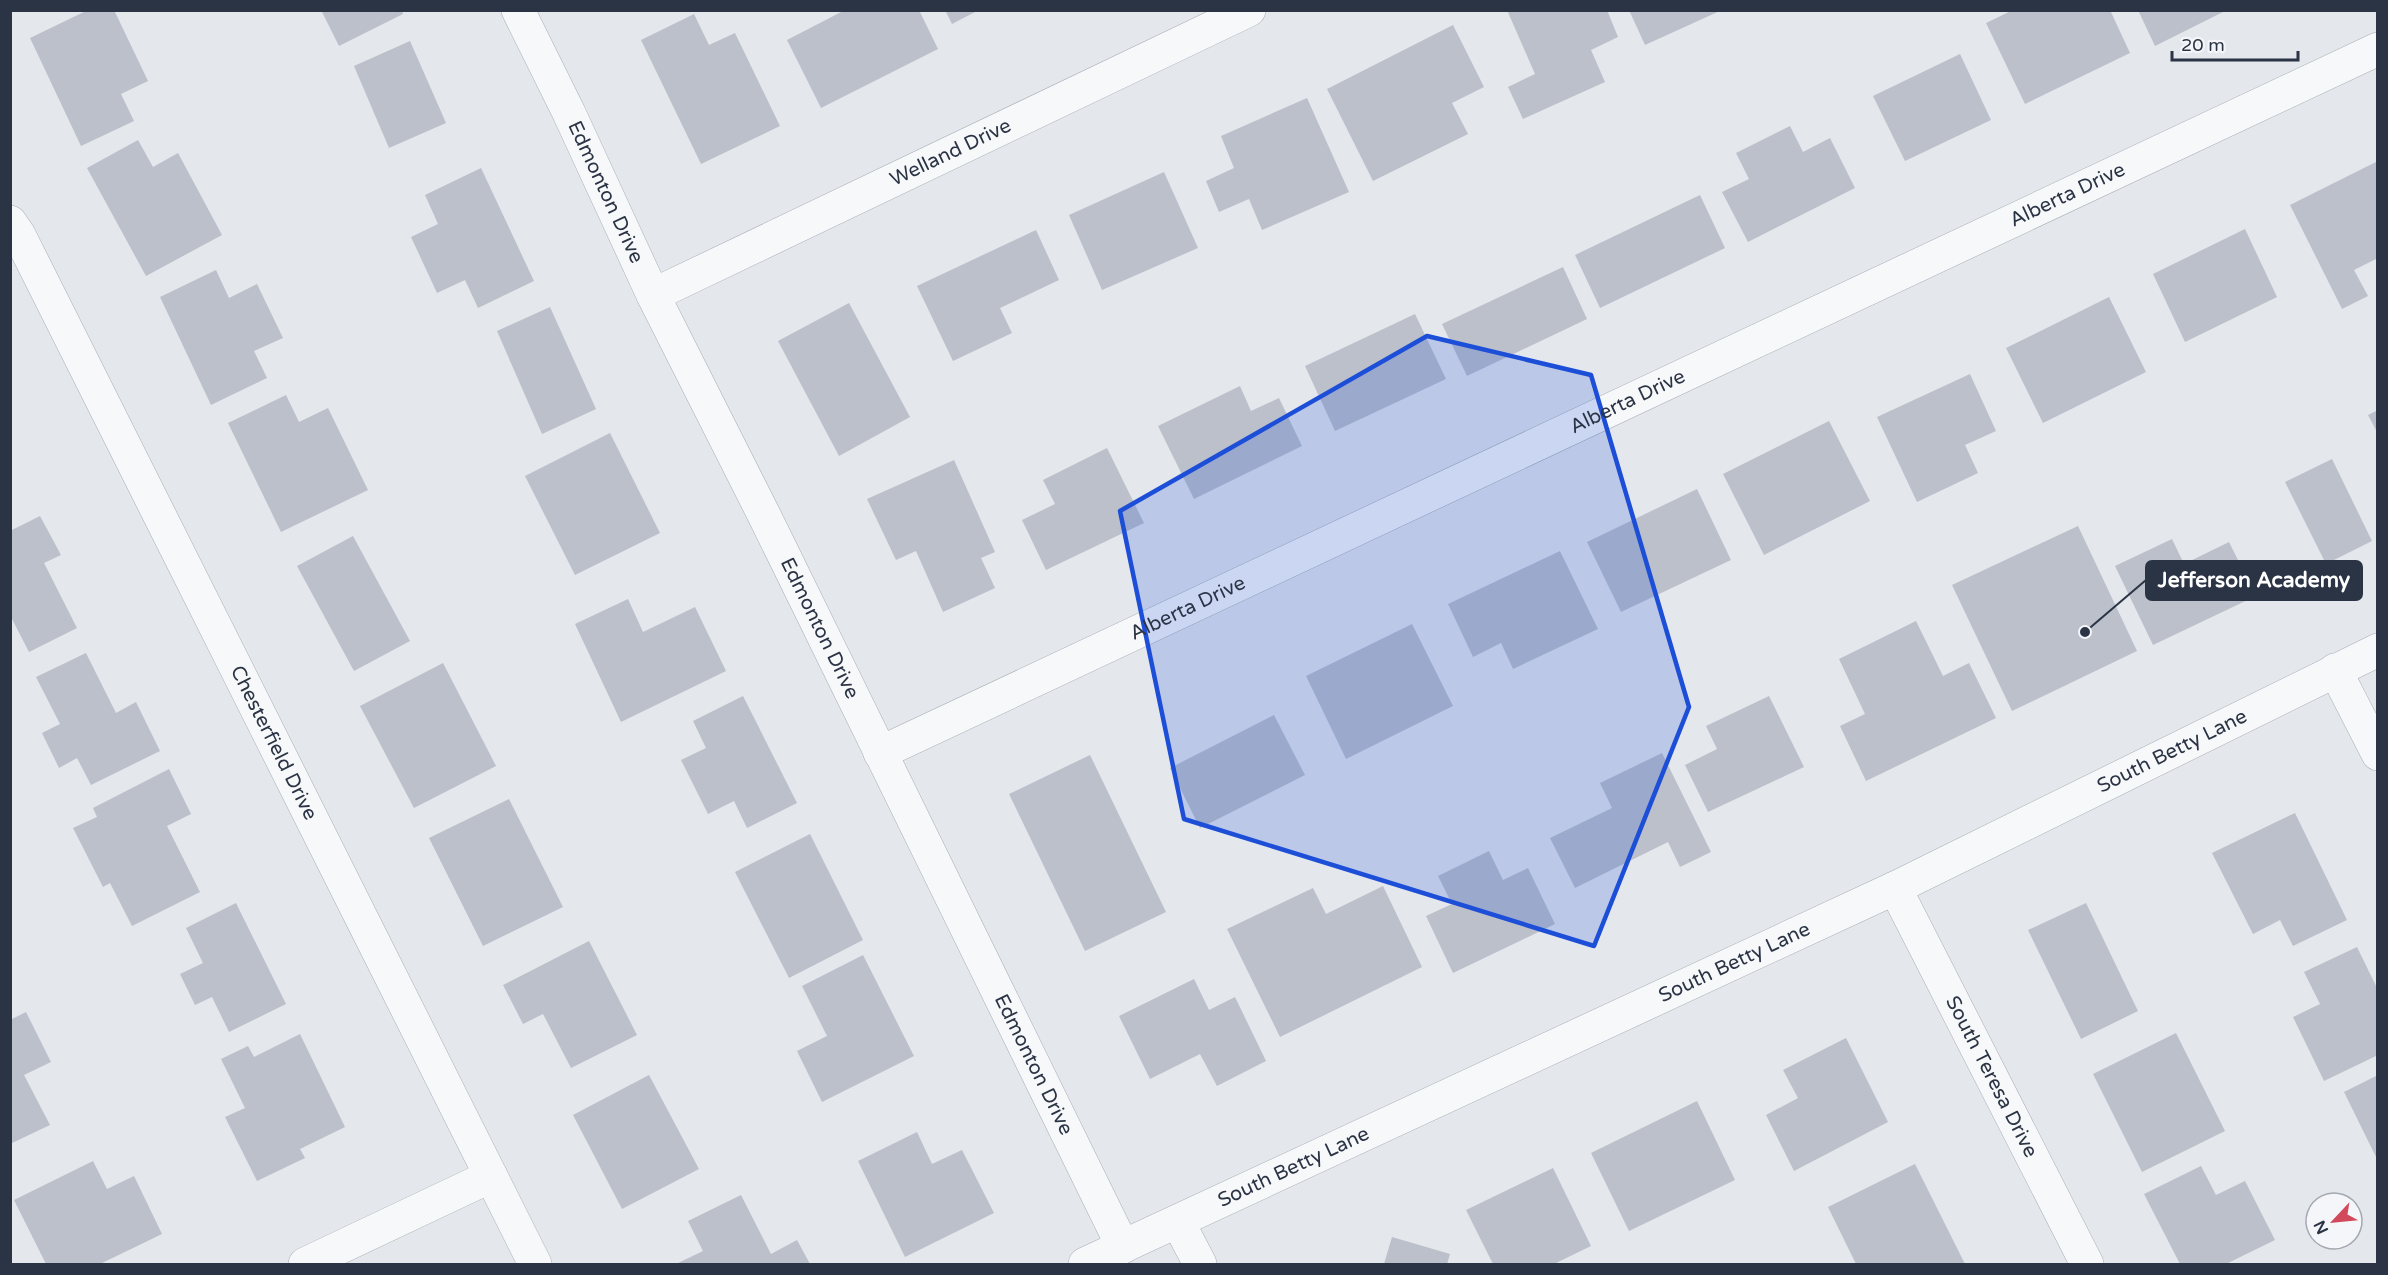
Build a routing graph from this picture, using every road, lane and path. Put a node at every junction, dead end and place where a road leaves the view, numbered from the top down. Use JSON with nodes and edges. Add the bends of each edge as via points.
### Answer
{"nodes":[{"id":1,"x":518,"y":10,"type":"edge"},
{"id":2,"x":1248,"y":10,"type":"edge"},
{"id":3,"x":2378,"y":49,"type":"edge"},
{"id":4,"x":10,"y":222,"type":"edge"},
{"id":5,"x":653,"y":295,"type":"junction"},
{"id":6,"x":2378,"y":650,"type":"edge"},
{"id":7,"x":2335,"y":670,"type":"junction"},
{"id":8,"x":880,"y":753,"type":"junction"},
{"id":9,"x":2378,"y":754,"type":"edge"},
{"id":10,"x":1895,"y":888,"type":"junction"},
{"id":11,"x":491,"y":1176,"type":"junction"},
{"id":12,"x":1178,"y":1221,"type":"junction"},
{"id":13,"x":1123,"y":1247,"type":"junction"},
{"id":14,"x":305,"y":1264,"type":"edge"},
{"id":15,"x":535,"y":1264,"type":"edge"},
{"id":16,"x":1085,"y":1264,"type":"edge"},
{"id":17,"x":1200,"y":1264,"type":"edge"},
{"id":18,"x":2087,"y":1264,"type":"edge"}],
"edges":[{"from":1,"to":5,"type":"street","name":"Edmonton Drive"},
{"from":2,"to":5,"type":"street","name":"Welland Drive"},
{"from":3,"to":8,"type":"street","name":"Alberta Drive"},
{"from":4,"to":11,"type":"street","name":"Chesterfield Drive"},
{"from":5,"to":8,"type":"street","name":"Edmonton Drive"},
{"from":6,"to":7,"type":"street","name":"South Betty Lane"},
{"from":7,"to":9,"type":"street"},
{"from":7,"to":10,"type":"street","name":"South Betty Lane"},
{"from":8,"to":13,"type":"street","name":"Edmonton Drive"},
{"from":10,"to":12,"type":"street","name":"South Betty Lane"},
{"from":10,"to":18,"type":"street","name":"South Teresa Drive"},
{"from":11,"to":14,"type":"street"},
{"from":11,"to":15,"type":"street","name":"Chesterfield Drive"},
{"from":12,"to":13,"type":"street","name":"South Betty Lane"},
{"from":12,"to":17,"type":"street"},
{"from":13,"to":16,"type":"street","name":"South Betty Lane"}]}
